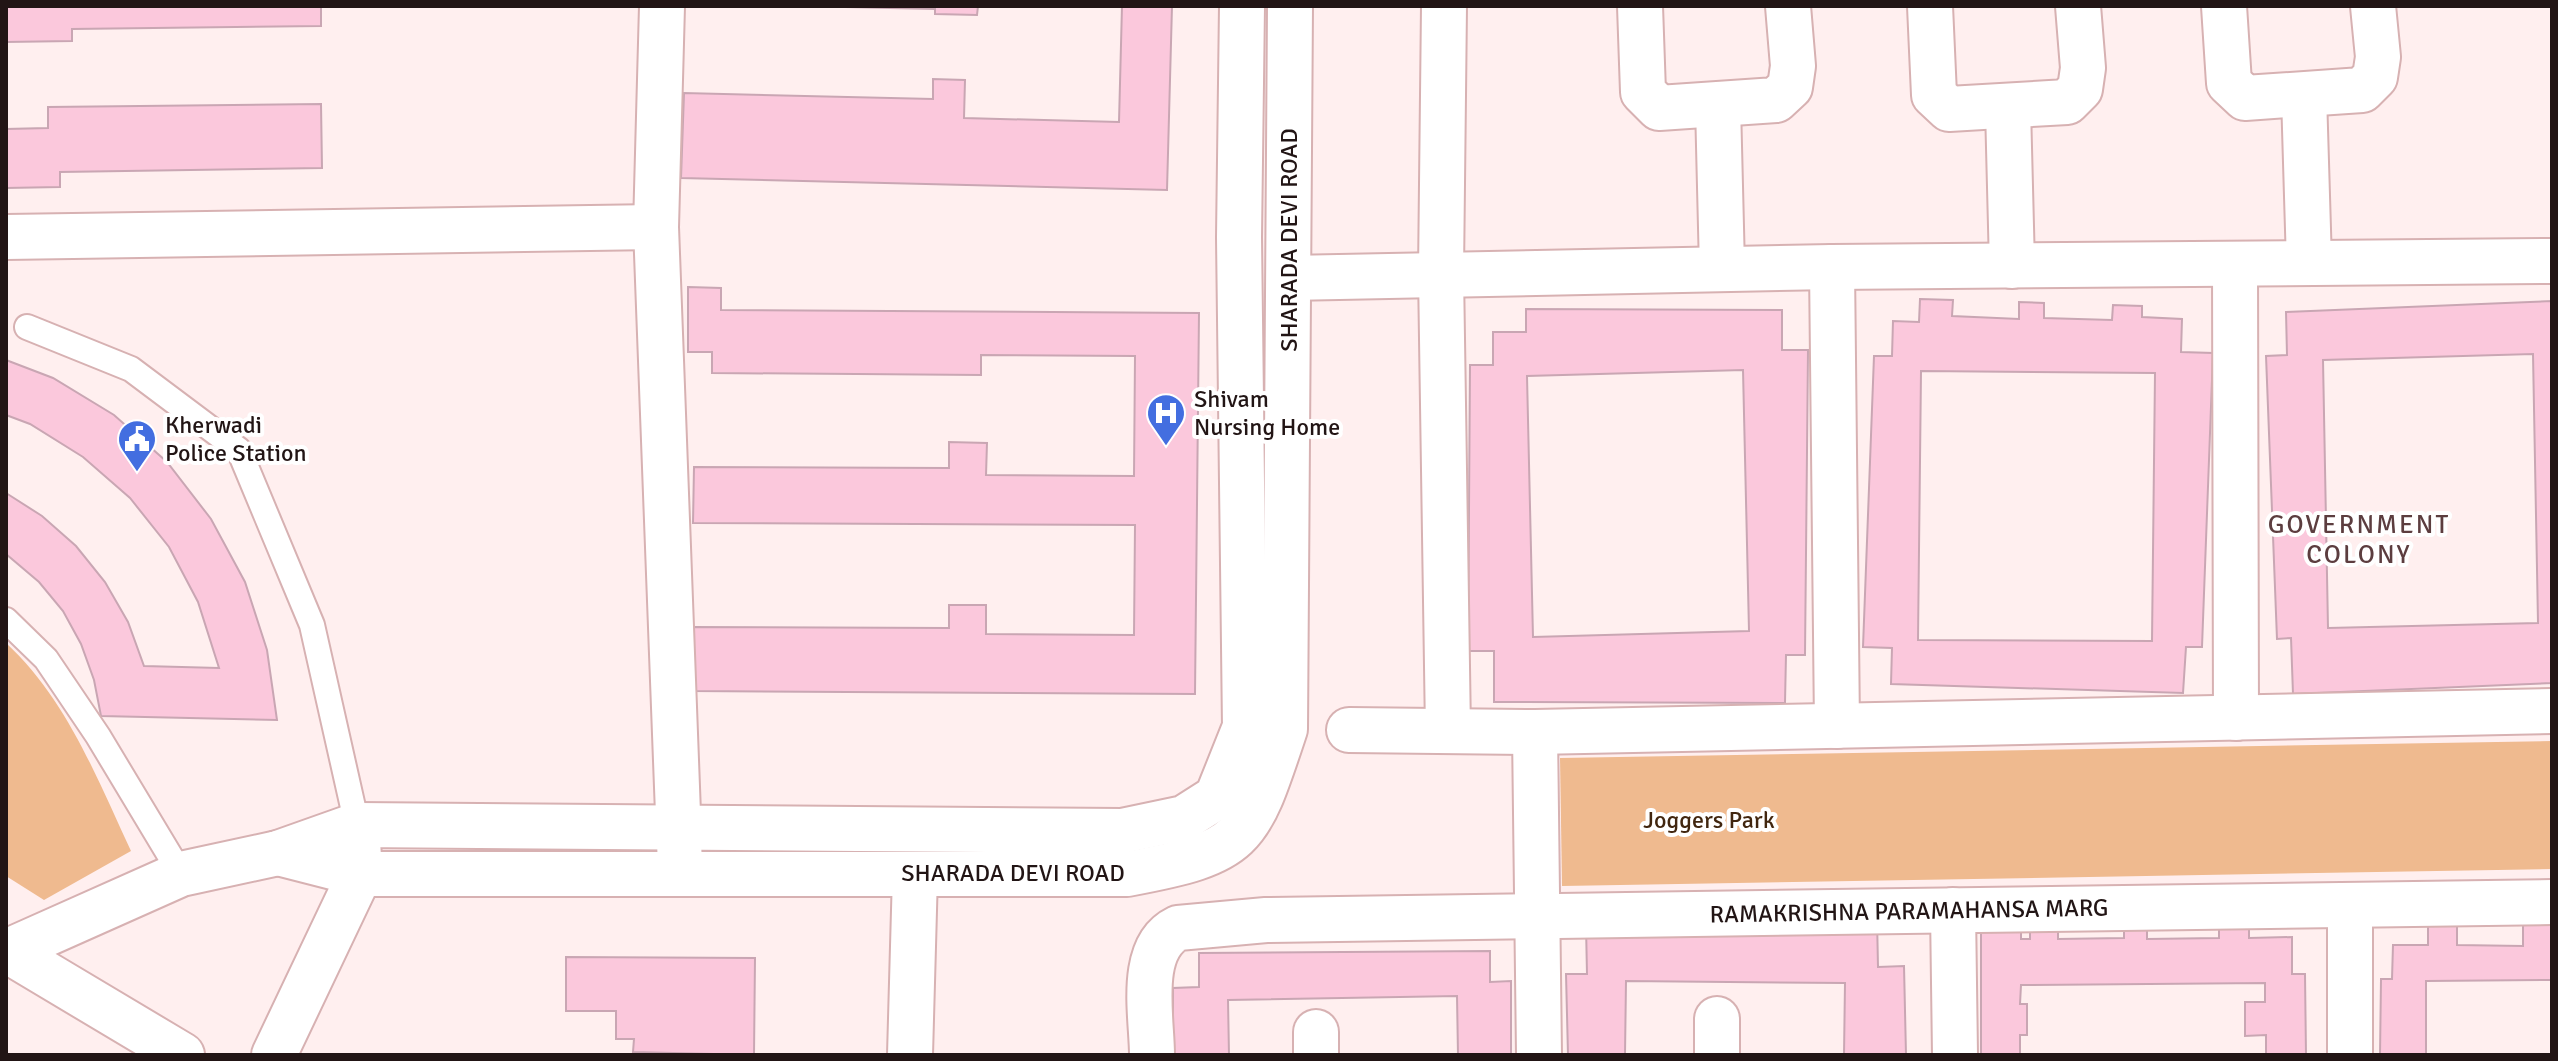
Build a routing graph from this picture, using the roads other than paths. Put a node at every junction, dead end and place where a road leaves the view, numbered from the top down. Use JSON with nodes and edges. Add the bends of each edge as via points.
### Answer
{"nodes":[{"id":1,"x":662,"y":6,"type":"edge"},
{"id":2,"x":1242,"y":6,"type":"edge"},
{"id":3,"x":1290,"y":6,"type":"edge"},
{"id":4,"x":1444,"y":6,"type":"edge"},
{"id":5,"x":1640,"y":6,"type":"edge"},
{"id":6,"x":1788,"y":6,"type":"edge"},
{"id":7,"x":1930,"y":6,"type":"edge"},
{"id":8,"x":2078,"y":6,"type":"edge"},
{"id":9,"x":2224,"y":6,"type":"edge"},
{"id":10,"x":2373,"y":6,"type":"edge"},
{"id":11,"x":2304,"y":95,"type":"junction"},
{"id":12,"x":1718,"y":105,"type":"junction"},
{"id":13,"x":2008,"y":108,"type":"junction"},
{"id":14,"x":1239,"y":219,"type":"junction"},
{"id":15,"x":1290,"y":223,"type":"junction"},
{"id":16,"x":656,"y":227,"type":"junction"},
{"id":17,"x":6,"y":237,"type":"edge"},
{"id":18,"x":2552,"y":261,"type":"edge"},
{"id":19,"x":2309,"y":263,"type":"junction"},
{"id":20,"x":2235,"y":264,"type":"junction"},
{"id":21,"x":2012,"y":266,"type":"junction"},
{"id":22,"x":1832,"y":267,"type":"junction"},
{"id":23,"x":1722,"y":268,"type":"junction"},
{"id":24,"x":1441,"y":273,"type":"junction"},
{"id":25,"x":1289,"y":278,"type":"junction"},
{"id":26,"x":27,"y":327,"type":"dead end"},
{"id":27,"x":6,"y":620,"type":"edge"},
{"id":28,"x":2552,"y":711,"type":"edge"},
{"id":29,"x":2236,"y":718,"type":"junction"},
{"id":30,"x":1837,"y":726,"type":"junction"},
{"id":31,"x":1349,"y":730,"type":"dead end"},
{"id":32,"x":1448,"y":731,"type":"junction"},
{"id":33,"x":1535,"y":732,"type":"junction"},
{"id":34,"x":357,"y":825,"type":"junction"},
{"id":35,"x":681,"y":826,"type":"junction"},
{"id":36,"x":278,"y":853,"type":"junction"},
{"id":37,"x":181,"y":874,"type":"junction"},
{"id":38,"x":360,"y":874,"type":"junction"},
{"id":39,"x":680,"y":874,"type":"junction"},
{"id":40,"x":915,"y":874,"type":"junction"},
{"id":41,"x":2552,"y":902,"type":"edge"},
{"id":42,"x":2350,"y":907,"type":"junction"},
{"id":43,"x":1953,"y":910,"type":"junction"},
{"id":44,"x":1536,"y":916,"type":"junction"},
{"id":45,"x":6,"y":951,"type":"edge"},
{"id":46,"x":182,"y":1055,"type":"edge"},
{"id":47,"x":274,"y":1055,"type":"edge"},
{"id":48,"x":910,"y":1055,"type":"edge"},
{"id":49,"x":1152,"y":1055,"type":"edge"},
{"id":50,"x":1539,"y":1055,"type":"edge"},
{"id":51,"x":1955,"y":1055,"type":"edge"},
{"id":52,"x":2350,"y":1055,"type":"edge"}],
"edges":[{"from":1,"to":16,"type":"street"},
{"from":2,"to":14,"type":"street","name":"SHARADA DEVI ROAD"},
{"from":3,"to":15,"type":"street","name":"SHARADA DEVI ROAD"},
{"from":4,"to":24,"type":"street"},
{"from":5,"to":12,"type":"street","via":[[1643,92],[1659,108]]},
{"from":6,"to":12,"type":"street","via":[[1790,87],[1776,100]]},
{"from":7,"to":13,"type":"street","via":[[1934,95],[1949,109]]},
{"from":8,"to":13,"type":"street","via":[[2080,89],[2067,102]]},
{"from":9,"to":11,"type":"street","via":[[2229,83],[2245,98]]},
{"from":10,"to":11,"type":"street","via":[[2375,77],[2362,90]]},
{"from":11,"to":19,"type":"street"},
{"from":12,"to":23,"type":"street"},
{"from":13,"to":21,"type":"street"},
{"from":14,"to":15,"type":"street"},
{"from":14,"to":35,"type":"street","name":"SHARADA DEVI ROAD","via":[[1245,727],[1217,797],[1184,818],[1122,831]]},
{"from":15,"to":25,"type":"street","name":"SHARADA DEVI ROAD"},
{"from":16,"to":17,"type":"street"},
{"from":16,"to":35,"type":"street"},
{"from":18,"to":19,"type":"street"},
{"from":19,"to":20,"type":"street"},
{"from":20,"to":21,"type":"street"},
{"from":20,"to":29,"type":"street"},
{"from":21,"to":22,"type":"street"},
{"from":22,"to":23,"type":"street"},
{"from":22,"to":30,"type":"street"},
{"from":23,"to":24,"type":"street"},
{"from":24,"to":25,"type":"street"},
{"from":24,"to":32,"type":"street"},
{"from":25,"to":40,"type":"street","name":"SHARADA DEVI ROAD","via":[[1285,729],[1259,810],[1227,847],[1181,864],[1127,874]]},
{"from":26,"to":34,"type":"lane","via":[[131,369],[239,450],[312,625]]},
{"from":27,"to":37,"type":"lane","via":[[46,659]]},
{"from":28,"to":29,"type":"street"},
{"from":29,"to":30,"type":"street"},
{"from":30,"to":33,"type":"street"},
{"from":31,"to":32,"type":"street"},
{"from":32,"to":33,"type":"street"},
{"from":33,"to":44,"type":"street"},
{"from":34,"to":35,"type":"street","name":"SHARADA DEVI ROAD"},
{"from":34,"to":36,"type":"street","name":"SHARADA DEVI ROAD"},
{"from":34,"to":38,"type":"street"},
{"from":35,"to":39,"type":"street"},
{"from":36,"to":37,"type":"street","name":"SHARADA DEVI ROAD"},
{"from":36,"to":38,"type":"street","name":"SHARADA DEVI ROAD"},
{"from":37,"to":45,"type":"street","name":"SHARADA DEVI ROAD"},
{"from":38,"to":39,"type":"street","name":"SHARADA DEVI ROAD"},
{"from":38,"to":47,"type":"street"},
{"from":39,"to":40,"type":"street","name":"SHARADA DEVI ROAD"},
{"from":40,"to":48,"type":"street"},
{"from":41,"to":42,"type":"street","name":"RAMAKRISHNA PARAMAHANSA MARG"},
{"from":42,"to":43,"type":"street","name":"RAMAKRISHNA PARAMAHANSA MARG"},
{"from":42,"to":52,"type":"street"},
{"from":43,"to":44,"type":"street","name":"RAMAKRISHNA PARAMAHANSA MARG"},
{"from":43,"to":51,"type":"street"},
{"from":44,"to":49,"type":"street","name":"RAMAKRISHNA PARAMAHANSA MARG","via":[[1266,920],[1178,928],[1166,934],[1152,961]]},
{"from":44,"to":50,"type":"street"},
{"from":45,"to":46,"type":"street"}]}
